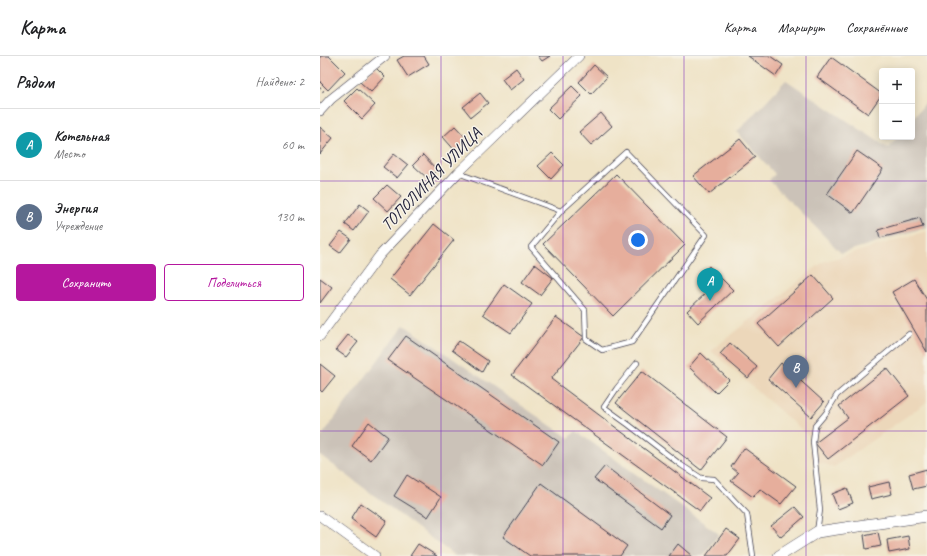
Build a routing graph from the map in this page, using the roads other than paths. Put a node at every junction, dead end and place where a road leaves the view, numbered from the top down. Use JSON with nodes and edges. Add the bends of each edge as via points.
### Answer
{"nodes":[{"id":1,"x":385,"y":56,"type":"edge"},
{"id":2,"x":578,"y":56,"type":"edge"},
{"id":3,"x":320,"y":111,"type":"edge"},
{"id":4,"x":458,"y":173,"type":"junction"},
{"id":5,"x":561,"y":211,"type":"junction"},
{"id":6,"x":908,"y":334,"type":"dead end"},
{"id":7,"x":320,"y":336,"type":"edge"},
{"id":8,"x":637,"y":363,"type":"dead end"},
{"id":9,"x":320,"y":516,"type":"edge"},
{"id":10,"x":927,"y":516,"type":"edge"},
{"id":11,"x":817,"y":532,"type":"junction"},
{"id":12,"x":375,"y":556,"type":"edge"},
{"id":13,"x":753,"y":556,"type":"edge"},
{"id":14,"x":779,"y":556,"type":"edge"}],
"edges":[{"from":1,"to":3,"type":"street","via":[[331,99]]},
{"from":2,"to":4,"type":"street","name":"ТОПОЛИНАЯ УЛИЦА"},
{"from":4,"to":5,"type":"lane"},
{"from":4,"to":7,"type":"street","name":"ТОПОЛИНАЯ УЛИЦА","via":[[380,255]]},
{"from":5,"to":5,"type":"lane","via":[[626,152],[706,234],[632,342],[602,350],[586,339],[585,310],[532,247]]},
{"from":6,"to":11,"type":"lane","via":[[837,395],[815,426],[813,442],[820,510]]},
{"from":8,"to":13,"type":"lane","via":[[604,408],[701,478],[714,479],[747,514]]},
{"from":9,"to":12,"type":"street"},
{"from":10,"to":11,"type":"street"},
{"from":11,"to":14,"type":"street"}]}
